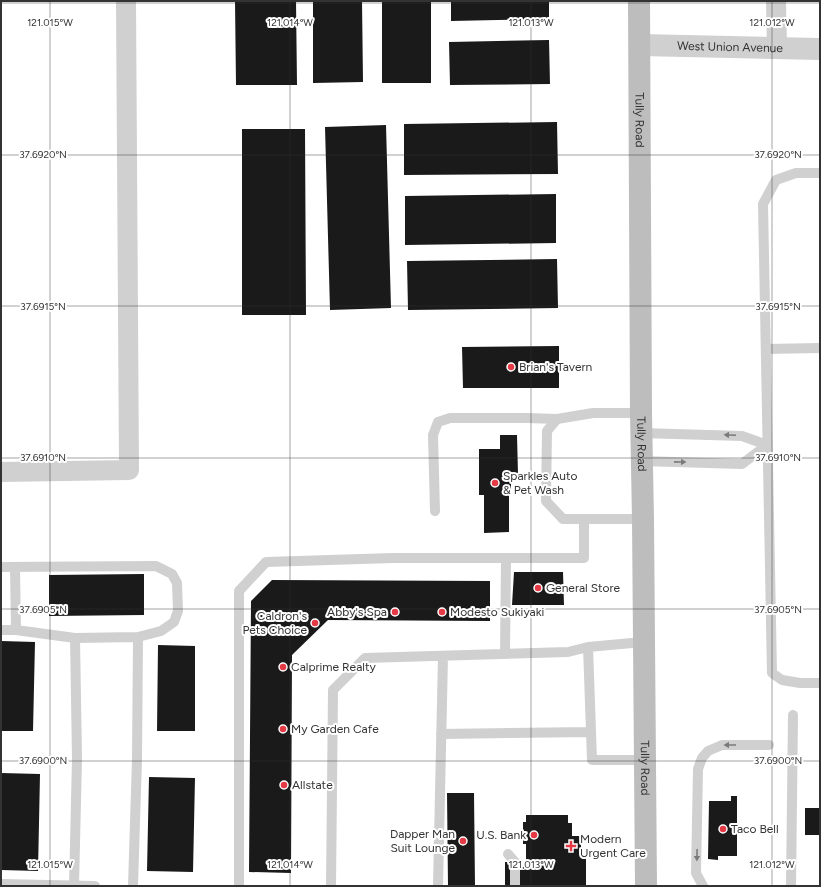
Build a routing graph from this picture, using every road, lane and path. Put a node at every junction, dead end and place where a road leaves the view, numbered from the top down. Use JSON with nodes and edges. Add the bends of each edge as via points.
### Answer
{"nodes":[{"id":1,"x":126,"y":1,"type":"edge"},
{"id":2,"x":639,"y":1,"type":"edge"},
{"id":3,"x":776,"y":1,"type":"edge"},
{"id":4,"x":640,"y":45,"type":"junction"},
{"id":5,"x":777,"y":48,"type":"junction"},
{"id":6,"x":820,"y":49,"type":"edge"},
{"id":7,"x":820,"y":173,"type":"edge"},
{"id":8,"x":820,"y":348,"type":"edge"},
{"id":9,"x":766,"y":349,"type":"junction"},
{"id":10,"x":557,"y":419,"type":"junction"},
{"id":11,"x":641,"y":423,"type":"junction"},
{"id":12,"x":767,"y":445,"type":"junction"},
{"id":13,"x":642,"y":462,"type":"junction"},
{"id":14,"x":1,"y":472,"type":"edge"},
{"id":15,"x":435,"y":511,"type":"dead end"},
{"id":16,"x":584,"y":519,"type":"junction"},
{"id":17,"x":643,"y":519,"type":"junction"},
{"id":18,"x":506,"y":558,"type":"junction"},
{"id":19,"x":1,"y":567,"type":"edge"},
{"id":20,"x":15,"y":567,"type":"junction"},
{"id":21,"x":1,"y":630,"type":"edge"},
{"id":22,"x":16,"y":630,"type":"junction"},
{"id":23,"x":138,"y":637,"type":"junction"},
{"id":24,"x":75,"y":638,"type":"junction"},
{"id":25,"x":643,"y":642,"type":"junction"},
{"id":26,"x":588,"y":647,"type":"junction"},
{"id":27,"x":505,"y":654,"type":"junction"},
{"id":28,"x":443,"y":656,"type":"junction"},
{"id":29,"x":820,"y":683,"type":"edge"},
{"id":30,"x":793,"y":716,"type":"dead end"},
{"id":31,"x":591,"y":732,"type":"junction"},
{"id":32,"x":441,"y":734,"type":"junction"},
{"id":33,"x":769,"y":745,"type":"dead end"},
{"id":34,"x":645,"y":760,"type":"junction"},
{"id":35,"x":508,"y":854,"type":"dead end"},
{"id":36,"x":1,"y":884,"type":"edge"},
{"id":37,"x":74,"y":886,"type":"edge"},
{"id":38,"x":95,"y":886,"type":"edge"},
{"id":39,"x":133,"y":886,"type":"edge"},
{"id":40,"x":239,"y":886,"type":"edge"},
{"id":41,"x":331,"y":886,"type":"edge"},
{"id":42,"x":438,"y":886,"type":"edge"},
{"id":43,"x":515,"y":886,"type":"edge"},
{"id":44,"x":646,"y":886,"type":"edge"},
{"id":45,"x":703,"y":886,"type":"edge"},
{"id":46,"x":791,"y":886,"type":"edge"}],
"edges":[{"from":1,"to":14,"type":"street","via":[[128,470]]},
{"from":2,"to":4,"type":"main road","name":"Tully Road"},
{"from":3,"to":5,"type":"street"},
{"from":4,"to":5,"type":"street","name":"West Union Avenue"},
{"from":4,"to":11,"type":"main road","name":"Tully Road"},
{"from":5,"to":6,"type":"street","name":"West Union Avenue"},
{"from":7,"to":9,"type":"lane","via":[[796,173],[776,180],[763,204]]},
{"from":8,"to":9,"type":"lane"},
{"from":9,"to":12,"type":"lane"},
{"from":10,"to":11,"type":"lane","via":[[593,413]]},
{"from":10,"to":15,"type":"lane","via":[[450,418],[438,422],[433,434]]},
{"from":10,"to":16,"type":"lane","via":[[547,431],[546,501],[564,519]]},
{"from":12,"to":11,"type":"lane","one_way":true,"via":[[742,436]]},
{"from":11,"to":13,"type":"main road","name":"Tully Road"},
{"from":13,"to":12,"type":"lane","one_way":true,"via":[[742,464]]},
{"from":12,"to":29,"type":"lane","via":[[772,673],[782,680]]},
{"from":13,"to":17,"type":"main road","name":"Tully Road"},
{"from":16,"to":17,"type":"lane"},
{"from":16,"to":18,"type":"lane","via":[[584,558]]},
{"from":17,"to":25,"type":"main road","name":"Tully Road"},
{"from":18,"to":27,"type":"lane"},
{"from":18,"to":40,"type":"lane","via":[[266,562],[239,591]]},
{"from":19,"to":20,"type":"lane"},
{"from":20,"to":22,"type":"lane"},
{"from":20,"to":23,"type":"lane","via":[[156,566],[172,574],[177,583],[178,611],[174,622],[161,631]]},
{"from":21,"to":22,"type":"lane"},
{"from":22,"to":24,"type":"lane"},
{"from":23,"to":24,"type":"lane"},
{"from":23,"to":39,"type":"lane"},
{"from":24,"to":37,"type":"lane","via":[[77,759]]},
{"from":25,"to":26,"type":"lane"},
{"from":25,"to":34,"type":"main road","name":"Tully Road"},
{"from":26,"to":27,"type":"lane","via":[[568,652]]},
{"from":26,"to":31,"type":"lane"},
{"from":27,"to":28,"type":"lane"},
{"from":28,"to":32,"type":"lane"},
{"from":28,"to":41,"type":"lane","via":[[364,658],[333,690]]},
{"from":30,"to":46,"type":"lane"},
{"from":31,"to":32,"type":"lane"},
{"from":31,"to":34,"type":"lane","via":[[592,760]]},
{"from":32,"to":42,"type":"lane"},
{"from":33,"to":45,"type":"lane","one_way":true,"via":[[722,745],[708,751],[702,758],[698,769],[696,873]]},
{"from":34,"to":44,"type":"main road","name":"Tully Road"},
{"from":35,"to":43,"type":"lane","via":[[515,862]]},
{"from":36,"to":37,"type":"lane"},
{"from":37,"to":38,"type":"lane"}]}
